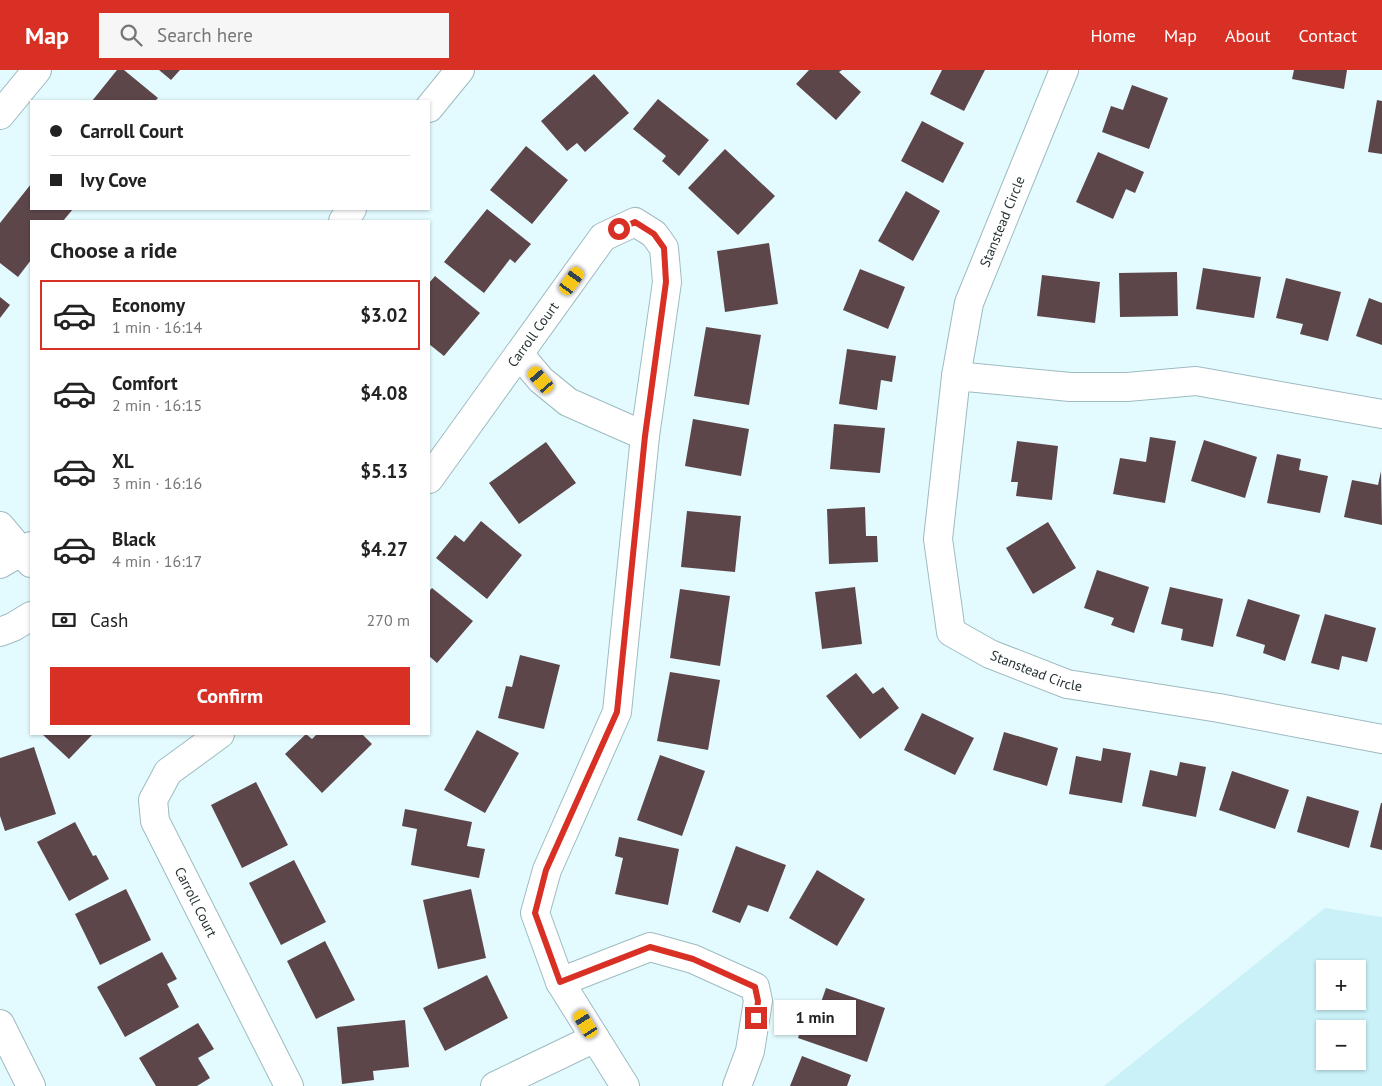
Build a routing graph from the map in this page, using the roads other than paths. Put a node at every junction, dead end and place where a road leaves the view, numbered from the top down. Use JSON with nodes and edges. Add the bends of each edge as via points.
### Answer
{"nodes":[{"id":1,"x":37,"y":70,"type":"edge"},
{"id":2,"x":460,"y":70,"type":"edge"},
{"id":3,"x":1064,"y":70,"type":"edge"},
{"id":4,"x":430,"y":107,"type":"edge"},
{"id":5,"x":0,"y":115,"type":"edge"},
{"id":6,"x":519,"y":354,"type":"junction"},
{"id":7,"x":956,"y":376,"type":"junction"},
{"id":8,"x":1382,"y":414,"type":"edge"},
{"id":9,"x":645,"y":436,"type":"junction"},
{"id":10,"x":430,"y":478,"type":"edge"},
{"id":11,"x":0,"y":526,"type":"edge"},
{"id":12,"x":21,"y":556,"type":"edge"},
{"id":13,"x":30,"y":617,"type":"edge"},
{"id":14,"x":0,"y":632,"type":"edge"},
{"id":15,"x":219,"y":735,"type":"edge"},
{"id":16,"x":1382,"y":739,"type":"edge"},
{"id":17,"x":560,"y":982,"type":"junction"},
{"id":18,"x":0,"y":1024,"type":"edge"},
{"id":19,"x":595,"y":1038,"type":"junction"},
{"id":20,"x":9,"y":1056,"type":"edge"},
{"id":21,"x":31,"y":1086,"type":"edge"},
{"id":22,"x":289,"y":1086,"type":"edge"},
{"id":23,"x":495,"y":1086,"type":"edge"},
{"id":24,"x":625,"y":1086,"type":"edge"},
{"id":25,"x":737,"y":1086,"type":"edge"}],
"edges":[{"from":1,"to":5,"type":"street"},
{"from":2,"to":4,"type":"street"},
{"from":3,"to":7,"type":"street","name":"Stanstead Circle","via":[[969,304]]},
{"from":6,"to":9,"type":"street","via":[[541,380],[568,402]]},
{"from":6,"to":9,"type":"street","name":"Carroll Court","via":[[604,237],[635,222],[648,230],[664,248],[666,282]]},
{"from":6,"to":10,"type":"street","name":"Carroll Court"},
{"from":7,"to":8,"type":"street","via":[[1070,387],[1127,387],[1196,381]]},
{"from":7,"to":16,"type":"street","name":"Stanstead Circle","via":[[938,539],[951,632],[990,654],[1066,684],[1219,708]]},
{"from":9,"to":17,"type":"street","name":"Carroll Court","via":[[617,712],[546,870],[535,913]]},
{"from":11,"to":12,"type":"street"},
{"from":13,"to":14,"type":"street"},
{"from":15,"to":22,"type":"street","name":"Carroll Court","via":[[168,772],[153,800],[155,821]]},
{"from":17,"to":19,"type":"street","name":"Carroll Court"},
{"from":17,"to":25,"type":"street","via":[[650,947],[693,959],[755,987],[758,1001],[751,1043]]},
{"from":18,"to":20,"type":"street"},
{"from":19,"to":23,"type":"street"},
{"from":19,"to":24,"type":"street","name":"Carroll Court"},
{"from":20,"to":21,"type":"street"}]}
